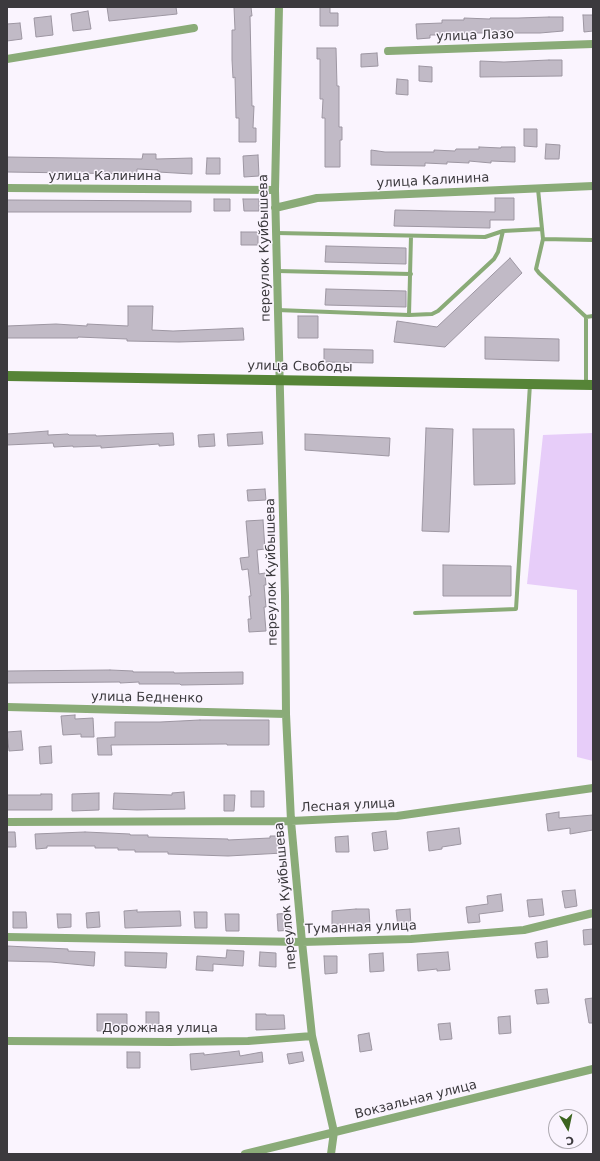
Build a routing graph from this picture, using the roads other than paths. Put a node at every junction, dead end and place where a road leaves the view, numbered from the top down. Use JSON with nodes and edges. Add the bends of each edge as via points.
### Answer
{"nodes":[{"id":1,"x":279,"y":7,"type":"edge"},
{"id":2,"x":194,"y":28,"type":"dead end"},
{"id":3,"x":593,"y":44,"type":"edge"},
{"id":4,"x":388,"y":51,"type":"dead end"},
{"id":5,"x":7,"y":59,"type":"edge"},
{"id":6,"x":593,"y":186,"type":"edge"},
{"id":7,"x":7,"y":188,"type":"edge"},
{"id":8,"x":538,"y":188,"type":"junction"},
{"id":9,"x":275,"y":190,"type":"junction"},
{"id":10,"x":275,"y":208,"type":"junction"},
{"id":11,"x":542,"y":229,"type":"junction"},
{"id":12,"x":503,"y":231,"type":"junction"},
{"id":13,"x":276,"y":233,"type":"junction"},
{"id":14,"x":410,"y":236,"type":"junction"},
{"id":15,"x":543,"y":239,"type":"junction"},
{"id":16,"x":593,"y":240,"type":"edge"},
{"id":17,"x":276,"y":271,"type":"junction"},
{"id":18,"x":411,"y":274,"type":"junction"},
{"id":19,"x":277,"y":310,"type":"junction"},
{"id":20,"x":409,"y":315,"type":"junction"},
{"id":21,"x":593,"y":316,"type":"edge"},
{"id":22,"x":586,"y":317,"type":"junction"},
{"id":23,"x":7,"y":376,"type":"edge"},
{"id":24,"x":279,"y":379,"type":"junction"},
{"id":25,"x":530,"y":384,"type":"junction"},
{"id":26,"x":589,"y":385,"type":"edge"},
{"id":27,"x":415,"y":613,"type":"dead end"},
{"id":28,"x":7,"y":707,"type":"edge"},
{"id":29,"x":286,"y":714,"type":"junction"},
{"id":30,"x":593,"y":788,"type":"edge"},
{"id":31,"x":291,"y":820,"type":"junction"},
{"id":32,"x":7,"y":822,"type":"edge"},
{"id":33,"x":593,"y":913,"type":"edge"},
{"id":34,"x":7,"y":937,"type":"edge"},
{"id":35,"x":302,"y":942,"type":"junction"},
{"id":36,"x":312,"y":1036,"type":"junction"},
{"id":37,"x":7,"y":1040,"type":"edge"},
{"id":38,"x":593,"y":1069,"type":"edge"},
{"id":39,"x":334,"y":1132,"type":"junction"},
{"id":40,"x":245,"y":1154,"type":"edge"},
{"id":41,"x":331,"y":1154,"type":"edge"}],
"edges":[{"from":1,"to":9,"type":"street","name":"переулок Куйбышева"},
{"from":2,"to":5,"type":"street"},
{"from":3,"to":4,"type":"street","name":"улица Лазо"},
{"from":6,"to":8,"type":"street","name":"улица Калинина"},
{"from":7,"to":9,"type":"street","name":"улица Калинина"},
{"from":8,"to":10,"type":"street","name":"улица Калинина","via":[[317,198]]},
{"from":8,"to":11,"type":"lane"},
{"from":9,"to":10,"type":"street","name":"переулок Куйбышева"},
{"from":10,"to":13,"type":"street","name":"переулок Куйбышева"},
{"from":11,"to":12,"type":"lane"},
{"from":11,"to":15,"type":"lane"},
{"from":12,"to":14,"type":"lane","via":[[486,237]]},
{"from":12,"to":20,"type":"lane","via":[[494,259],[438,311],[432,314]]},
{"from":13,"to":14,"type":"lane"},
{"from":13,"to":17,"type":"street","name":"переулок Куйбышева"},
{"from":14,"to":18,"type":"lane"},
{"from":15,"to":16,"type":"lane"},
{"from":15,"to":22,"type":"lane","via":[[536,269]]},
{"from":17,"to":18,"type":"lane"},
{"from":17,"to":19,"type":"street","name":"переулок Куйбышева"},
{"from":18,"to":20,"type":"lane"},
{"from":19,"to":20,"type":"lane"},
{"from":19,"to":24,"type":"street","name":"переулок Куйбышева"},
{"from":21,"to":22,"type":"lane"},
{"from":22,"to":26,"type":"lane"},
{"from":23,"to":24,"type":"main road","name":"улица Свободы"},
{"from":24,"to":25,"type":"main road","name":"улица Свободы"},
{"from":24,"to":29,"type":"street","name":"переулок Куйбышева"},
{"from":25,"to":26,"type":"main road","name":"улица Свободы"},
{"from":25,"to":27,"type":"lane","via":[[516,609]]},
{"from":28,"to":29,"type":"street","name":"улица Бедненко"},
{"from":29,"to":31,"type":"street","name":"переулок Куйбышева"},
{"from":30,"to":31,"type":"street","name":"Лесная улица","via":[[397,816]]},
{"from":31,"to":32,"type":"street","name":"Лесная улица"},
{"from":31,"to":35,"type":"street","name":"переулок Куйбышева"},
{"from":33,"to":35,"type":"street","name":"Туманная улица","via":[[524,930],[411,939]]},
{"from":34,"to":35,"type":"street","name":"Туманная улица"},
{"from":35,"to":36,"type":"street","name":"переулок Куйбышева"},
{"from":36,"to":37,"type":"street","name":"Дорожная улица","via":[[248,1041]]},
{"from":36,"to":39,"type":"street","name":"переулок Куйбышева"},
{"from":38,"to":39,"type":"street","name":"Вокзальная улица"},
{"from":39,"to":40,"type":"street","name":"Вокзальная улица"},
{"from":39,"to":41,"type":"street"}]}
